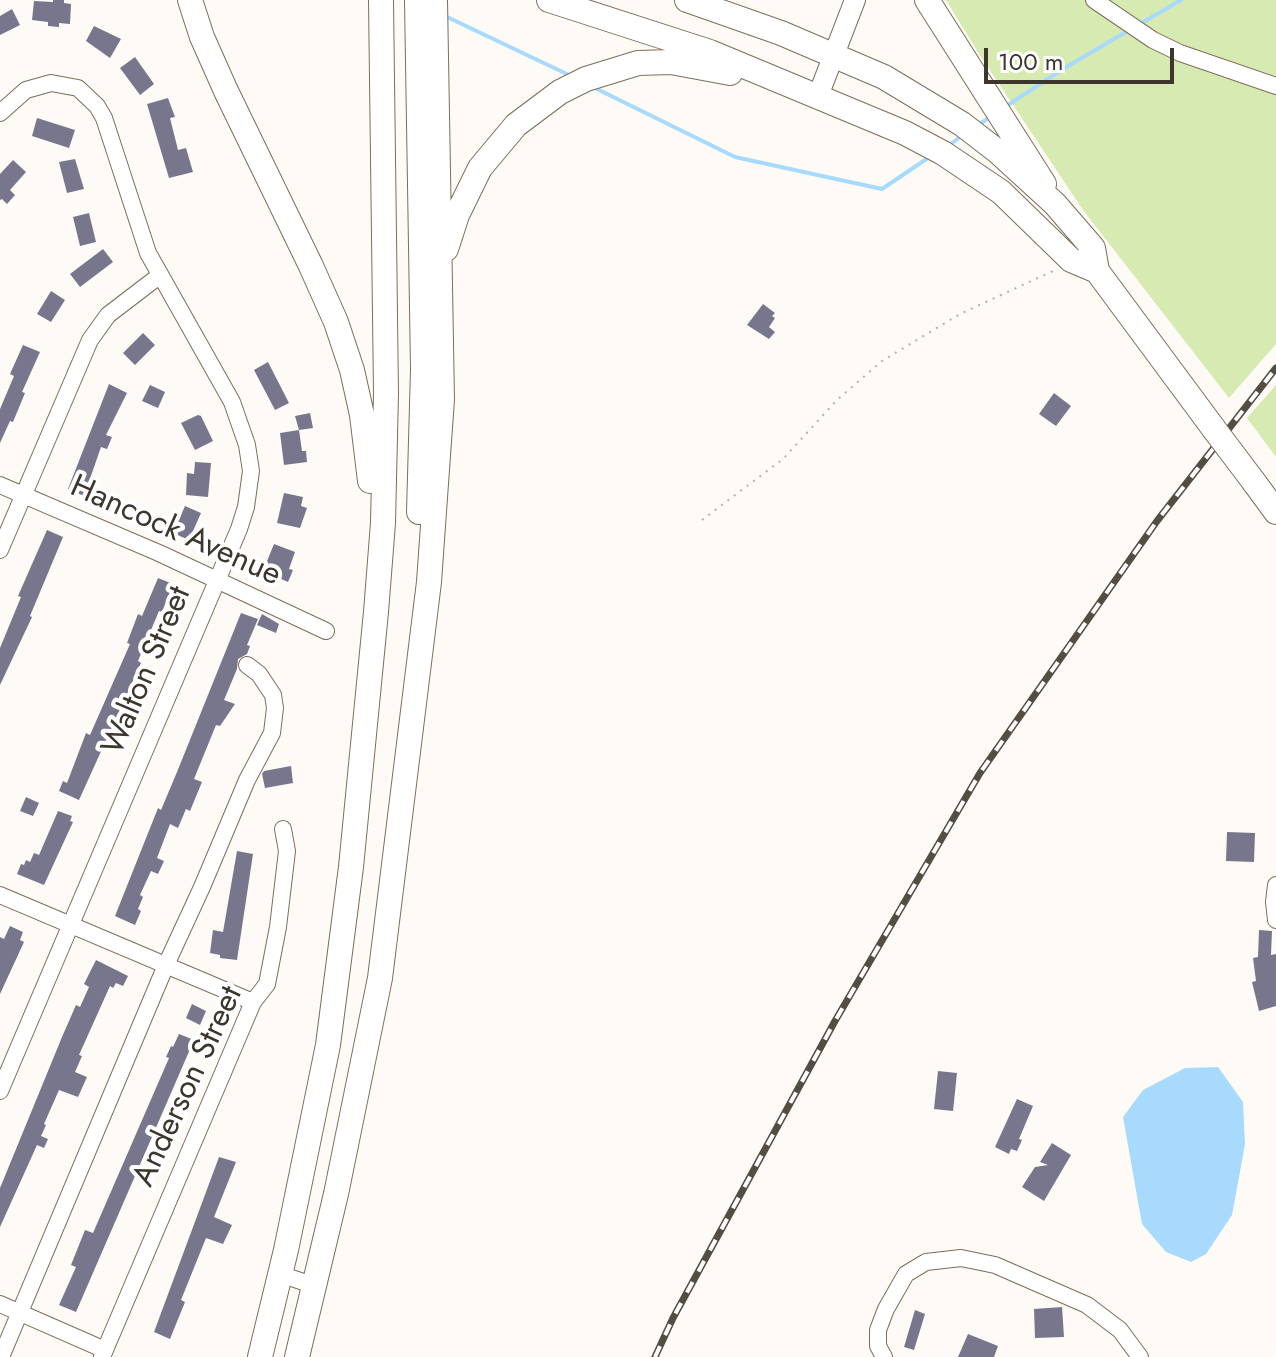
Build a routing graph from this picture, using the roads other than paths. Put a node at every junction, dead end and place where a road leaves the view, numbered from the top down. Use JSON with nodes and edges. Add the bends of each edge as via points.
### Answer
{"nodes":[{"id":1,"x":190,"y":0,"type":"edge"},
{"id":2,"x":381,"y":0,"type":"edge"},
{"id":3,"x":417,"y":0,"type":"edge"},
{"id":4,"x":435,"y":0,"type":"edge"},
{"id":5,"x":549,"y":0,"type":"edge"},
{"id":6,"x":687,"y":0,"type":"edge"},
{"id":7,"x":855,"y":0,"type":"edge"},
{"id":8,"x":927,"y":0,"type":"edge"},
{"id":9,"x":1094,"y":0,"type":"edge"},
{"id":10,"x":835,"y":54,"type":"junction"},
{"id":11,"x":792,"y":85,"type":"junction"},
{"id":12,"x":1276,"y":86,"type":"edge"},
{"id":13,"x":818,"y":96,"type":"junction"},
{"id":14,"x":0,"y":113,"type":"edge"},
{"id":15,"x":1055,"y":204,"type":"junction"},
{"id":16,"x":440,"y":270,"type":"junction"},
{"id":17,"x":1097,"y":271,"type":"junction"},
{"id":18,"x":159,"y":276,"type":"junction"},
{"id":19,"x":0,"y":485,"type":"edge"},
{"id":20,"x":24,"y":495,"type":"junction"},
{"id":21,"x":1276,"y":512,"type":"edge"},
{"id":22,"x":0,"y":550,"type":"edge"},
{"id":23,"x":217,"y":580,"type":"junction"},
{"id":24,"x":376,"y":612,"type":"junction"},
{"id":25,"x":326,"y":631,"type":"dead end"},
{"id":26,"x":247,"y":665,"type":"dead end"},
{"id":27,"x":413,"y":702,"type":"junction"},
{"id":28,"x":283,"y":829,"type":"dead end"},
{"id":29,"x":1276,"y":885,"type":"edge"},
{"id":30,"x":0,"y":895,"type":"edge"},
{"id":31,"x":1276,"y":920,"type":"edge"},
{"id":32,"x":70,"y":924,"type":"junction"},
{"id":33,"x":166,"y":965,"type":"junction"},
{"id":34,"x":253,"y":1002,"type":"junction"},
{"id":35,"x":0,"y":1091,"type":"edge"},
{"id":36,"x":280,"y":1274,"type":"junction"},
{"id":37,"x":315,"y":1286,"type":"junction"},
{"id":38,"x":0,"y":1304,"type":"edge"},
{"id":39,"x":20,"y":1313,"type":"junction"},
{"id":40,"x":103,"y":1354,"type":"edge"},
{"id":41,"x":1,"y":1357,"type":"edge"},
{"id":42,"x":260,"y":1357,"type":"edge"},
{"id":43,"x":297,"y":1357,"type":"edge"},
{"id":44,"x":884,"y":1357,"type":"edge"},
{"id":45,"x":1140,"y":1357,"type":"edge"}],
"edges":[{"from":1,"to":24,"type":"highway","via":[[226,91],[330,308],[352,370],[368,452]]},
{"from":2,"to":24,"type":"highway","via":[[386,393]]},
{"from":3,"to":27,"type":"highway","via":[[423,369]]},
{"from":4,"to":16,"type":"highway"},
{"from":5,"to":11,"type":"highway","via":[[710,52]]},
{"from":6,"to":10,"type":"highway"},
{"from":7,"to":10,"type":"main road"},
{"from":8,"to":15,"type":"highway"},
{"from":9,"to":12,"type":"street","via":[[1180,53]]},
{"from":10,"to":13,"type":"main road"},
{"from":10,"to":15,"type":"highway","via":[[962,124]]},
{"from":11,"to":13,"type":"highway"},
{"from":11,"to":16,"type":"highway","via":[[655,61],[609,71],[560,92],[516,125],[480,168],[457,215]]},
{"from":13,"to":17,"type":"highway","via":[[905,133],[976,174],[1024,212],[1071,260]]},
{"from":14,"to":18,"type":"street","name":"Walton Street","via":[[36,86],[66,84],[88,95],[104,118]]},
{"from":15,"to":17,"type":"highway","via":[[1093,248]]},
{"from":16,"to":27,"type":"highway","via":[[439,453]]},
{"from":17,"to":21,"type":"highway","bridge":true},
{"from":18,"to":20,"type":"street","via":[[122,301],[98,327]]},
{"from":18,"to":23,"type":"street","name":"Walton Street","via":[[232,402],[247,445],[251,471],[246,507]]},
{"from":19,"to":20,"type":"street","name":"Hancock Avenue"},
{"from":20,"to":22,"type":"street"},
{"from":20,"to":23,"type":"street","name":"Hancock Avenue"},
{"from":23,"to":25,"type":"street","name":"Hancock Avenue"},
{"from":23,"to":32,"type":"street","name":"Walton Street"},
{"from":24,"to":36,"type":"highway","via":[[328,1045]]},
{"from":26,"to":33,"type":"street","via":[[273,695],[272,733]]},
{"from":27,"to":37,"type":"highway","via":[[380,978]]},
{"from":28,"to":34,"type":"street","name":"Anderson Street","via":[[287,851],[270,974]]},
{"from":29,"to":31,"type":"street"},
{"from":30,"to":32,"type":"street"},
{"from":32,"to":33,"type":"street"},
{"from":32,"to":35,"type":"street","name":"Walton Street"},
{"from":33,"to":34,"type":"street"},
{"from":33,"to":39,"type":"street"},
{"from":34,"to":40,"type":"street","name":"Anderson Street"},
{"from":36,"to":37,"type":"street"},
{"from":36,"to":42,"type":"highway"},
{"from":37,"to":43,"type":"highway"},
{"from":38,"to":39,"type":"street"},
{"from":39,"to":40,"type":"street"},
{"from":39,"to":41,"type":"street"},
{"from":44,"to":45,"type":"street","via":[[878,1330],[906,1274],[926,1262],[961,1258],[1006,1269],[1087,1305],[1120,1330]]}]}
